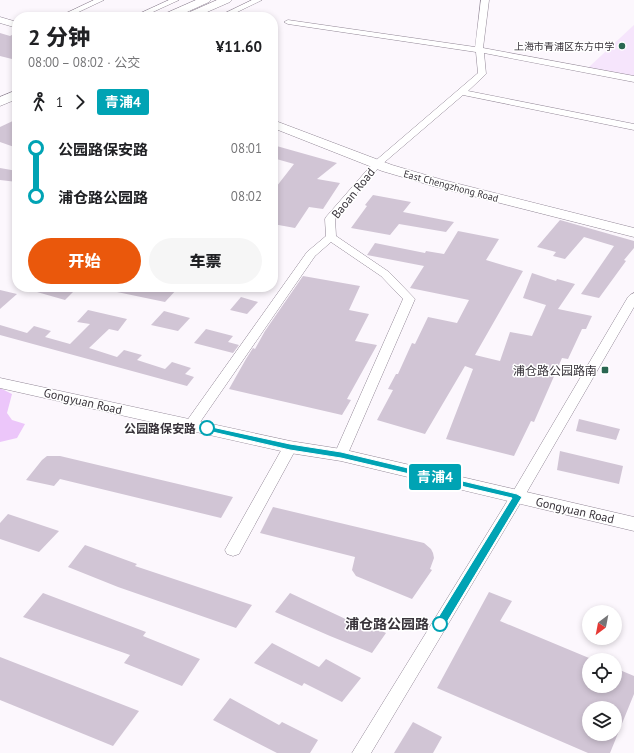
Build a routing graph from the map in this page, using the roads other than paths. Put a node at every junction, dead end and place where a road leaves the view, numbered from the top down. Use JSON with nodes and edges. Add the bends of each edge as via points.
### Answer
{"nodes":[{"id":1,"x":100,"y":0,"type":"edge"},
{"id":2,"x":171,"y":0,"type":"edge"},
{"id":3,"x":205,"y":0,"type":"edge"},
{"id":4,"x":226,"y":0,"type":"edge"},
{"id":5,"x":258,"y":0,"type":"edge"},
{"id":6,"x":485,"y":0,"type":"edge"},
{"id":7,"x":192,"y":6,"type":"junction"},
{"id":8,"x":73,"y":12,"type":"edge"},
{"id":9,"x":146,"y":12,"type":"edge"},
{"id":10,"x":178,"y":12,"type":"edge"},
{"id":11,"x":200,"y":12,"type":"edge"},
{"id":12,"x":232,"y":12,"type":"edge"},
{"id":13,"x":0,"y":15,"type":"edge"},
{"id":14,"x":12,"y":18,"type":"edge"},
{"id":15,"x":0,"y":20,"type":"edge"},
{"id":16,"x":288,"y":22,"type":"dead end"},
{"id":17,"x":12,"y":24,"type":"edge"},
{"id":18,"x":479,"y":50,"type":"junction"},
{"id":19,"x":634,"y":79,"type":"edge"},
{"id":20,"x":12,"y":85,"type":"edge"},
{"id":21,"x":0,"y":91,"type":"edge"},
{"id":22,"x":461,"y":92,"type":"junction"},
{"id":23,"x":12,"y":96,"type":"edge"},
{"id":24,"x":0,"y":102,"type":"edge"},
{"id":25,"x":278,"y":118,"type":"edge"},
{"id":26,"x":278,"y":126,"type":"edge"},
{"id":27,"x":634,"y":127,"type":"edge"},
{"id":28,"x":379,"y":162,"type":"junction"},
{"id":29,"x":634,"y":225,"type":"edge"},
{"id":30,"x":634,"y":233,"type":"edge"},
{"id":31,"x":331,"y":237,"type":"junction"},
{"id":32,"x":634,"y":297,"type":"edge"},
{"id":33,"x":0,"y":383,"type":"edge"},
{"id":34,"x":191,"y":425,"type":"junction"},
{"id":35,"x":290,"y":447,"type":"junction"},
{"id":36,"x":341,"y":455,"type":"junction"},
{"id":37,"x":517,"y":497,"type":"junction"},
{"id":38,"x":634,"y":524,"type":"edge"},
{"id":39,"x":233,"y":550,"type":"dead end"},
{"id":40,"x":361,"y":753,"type":"edge"}],
"edges":[{"from":1,"to":8,"type":"street"},
{"from":2,"to":7,"type":"street"},
{"from":2,"to":9,"type":"street"},
{"from":3,"to":7,"type":"main road"},
{"from":4,"to":11,"type":"main road"},
{"from":5,"to":12,"type":"street"},
{"from":6,"to":18,"type":"street","name":"Baoan Road"},
{"from":7,"to":10,"type":"main road"},
{"from":13,"to":14,"type":"main road"},
{"from":15,"to":17,"type":"main road"},
{"from":16,"to":18,"type":"street"},
{"from":18,"to":19,"type":"street"},
{"from":18,"to":22,"type":"street","name":"Baoan Road","via":[[482,74]]},
{"from":20,"to":21,"type":"main road"},
{"from":22,"to":27,"type":"street"},
{"from":22,"to":28,"type":"street","name":"Baoan Road"},
{"from":23,"to":24,"type":"main road"},
{"from":25,"to":28,"type":"main road","name":"East Chengzhong Road"},
{"from":26,"to":28,"type":"main road","name":"East Chengzhong Road"},
{"from":28,"to":29,"type":"main road","name":"East Chengzhong Road"},
{"from":28,"to":30,"type":"main road","name":"East Chengzhong Road","via":[[438,183]]},
{"from":28,"to":31,"type":"street","name":"Baoan Road","via":[[330,219]]},
{"from":31,"to":34,"type":"street","via":[[311,254]]},
{"from":31,"to":36,"type":"street","via":[[385,274],[409,299]]},
{"from":32,"to":37,"type":"street"},
{"from":33,"to":34,"type":"street","name":"Gongyuan Road"},
{"from":34,"to":35,"type":"street","name":"Gongyuan Road"},
{"from":35,"to":36,"type":"street","name":"Gongyuan Road"},
{"from":35,"to":39,"type":"street"},
{"from":36,"to":37,"type":"street","name":"Gongyuan Road"},
{"from":37,"to":38,"type":"street","name":"Gongyuan Road"},
{"from":37,"to":40,"type":"street"}]}
